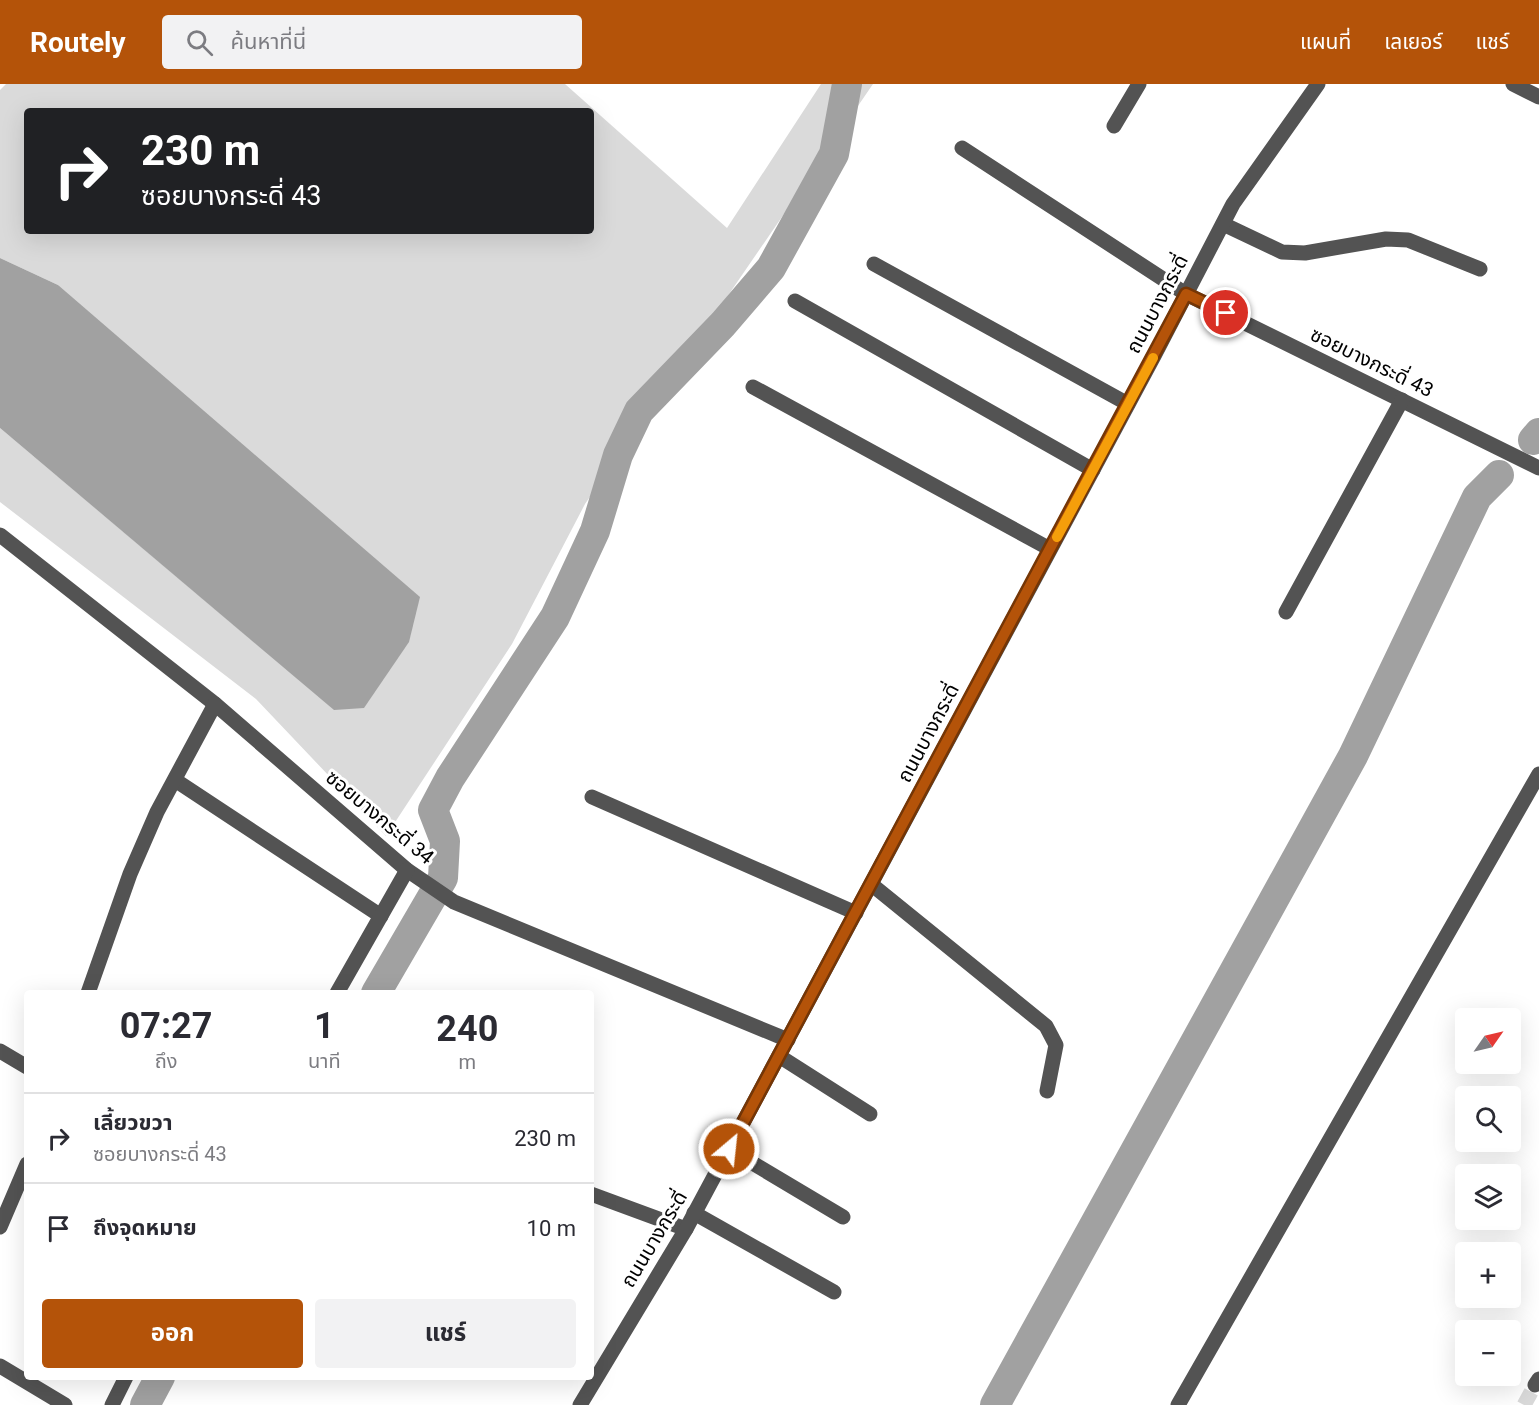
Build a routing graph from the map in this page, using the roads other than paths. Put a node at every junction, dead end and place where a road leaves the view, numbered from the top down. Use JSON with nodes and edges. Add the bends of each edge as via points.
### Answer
{"nodes":[{"id":1,"x":1139,"y":84,"type":"edge"},
{"id":2,"x":1318,"y":84,"type":"edge"},
{"id":3,"x":1513,"y":84,"type":"edge"},
{"id":4,"x":1539,"y":97,"type":"edge"},
{"id":5,"x":1114,"y":126,"type":"dead end"},
{"id":6,"x":962,"y":148,"type":"dead end"},
{"id":7,"x":1223,"y":224,"type":"junction"},
{"id":8,"x":874,"y":264,"type":"dead end"},
{"id":9,"x":1480,"y":269,"type":"dead end"},
{"id":10,"x":1186,"y":294,"type":"junction"},
{"id":11,"x":795,"y":302,"type":"dead end"},
{"id":12,"x":753,"y":387,"type":"dead end"},
{"id":13,"x":1402,"y":400,"type":"junction"},
{"id":14,"x":1128,"y":404,"type":"junction"},
{"id":15,"x":1539,"y":468,"type":"edge"},
{"id":16,"x":1093,"y":470,"type":"junction"},
{"id":17,"x":0,"y":535,"type":"edge"},
{"id":18,"x":1050,"y":549,"type":"junction"},
{"id":19,"x":1286,"y":612,"type":"dead end"},
{"id":20,"x":215,"y":704,"type":"junction"},
{"id":21,"x":1539,"y":774,"type":"edge"},
{"id":22,"x":175,"y":780,"type":"junction"},
{"id":23,"x":592,"y":797,"type":"dead end"},
{"id":24,"x":407,"y":870,"type":"junction"},
{"id":25,"x":871,"y":884,"type":"junction"},
{"id":26,"x":856,"y":913,"type":"junction"},
{"id":27,"x":381,"y":916,"type":"junction"},
{"id":28,"x":89,"y":990,"type":"edge"},
{"id":29,"x":339,"y":990,"type":"edge"},
{"id":30,"x":788,"y":1040,"type":"junction"},
{"id":31,"x":0,"y":1051,"type":"edge"},
{"id":32,"x":779,"y":1056,"type":"junction"},
{"id":33,"x":24,"y":1065,"type":"edge"},
{"id":34,"x":1047,"y":1090,"type":"dead end"},
{"id":35,"x":870,"y":1114,"type":"dead end"},
{"id":36,"x":729,"y":1149,"type":"junction"},
{"id":37,"x":24,"y":1171,"type":"edge"},
{"id":38,"x":594,"y":1195,"type":"edge"},
{"id":39,"x":694,"y":1213,"type":"junction"},
{"id":40,"x":843,"y":1217,"type":"dead end"},
{"id":41,"x":0,"y":1227,"type":"edge"},
{"id":42,"x":686,"y":1229,"type":"junction"},
{"id":43,"x":834,"y":1292,"type":"dead end"},
{"id":44,"x":0,"y":1366,"type":"edge"},
{"id":45,"x":594,"y":1371,"type":"edge"},
{"id":46,"x":124,"y":1380,"type":"edge"},
{"id":47,"x":589,"y":1380,"type":"edge"},
{"id":48,"x":65,"y":1405,"type":"edge"},
{"id":49,"x":112,"y":1405,"type":"edge"},
{"id":50,"x":580,"y":1405,"type":"edge"},
{"id":51,"x":1178,"y":1405,"type":"edge"}],
"edges":[{"from":1,"to":5,"type":"street"},
{"from":2,"to":7,"type":"street","name":"ถนนบางกระดี่"},
{"from":3,"to":4,"type":"street"},
{"from":6,"to":10,"type":"street","name":"ซอยบางกระดี่ 43"},
{"from":7,"to":9,"type":"street","via":[[1282,252],[1305,254],[1386,238],[1408,240]]},
{"from":7,"to":10,"type":"street","name":"ถนนบางกระดี่"},
{"from":8,"to":14,"type":"street"},
{"from":10,"to":13,"type":"street","name":"ซอยบางกระดี่ 43"},
{"from":10,"to":14,"type":"street","name":"ถนนบางกระดี่"},
{"from":11,"to":16,"type":"street"},
{"from":12,"to":18,"type":"street"},
{"from":13,"to":15,"type":"street","name":"ซอยบางกระดี่ 43"},
{"from":13,"to":19,"type":"street"},
{"from":14,"to":16,"type":"street","name":"ถนนบางกระดี่"},
{"from":16,"to":18,"type":"street","name":"ถนนบางกระดี่"},
{"from":17,"to":20,"type":"street","name":"ซอยบางกระดี่ 34"},
{"from":18,"to":25,"type":"street","name":"ถนนบางกระดี่"},
{"from":20,"to":22,"type":"street"},
{"from":20,"to":24,"type":"street","name":"ซอยบางกระดี่ 34"},
{"from":21,"to":51,"type":"street"},
{"from":22,"to":27,"type":"street"},
{"from":22,"to":28,"type":"street","via":[[130,874]]},
{"from":23,"to":26,"type":"street"},
{"from":24,"to":27,"type":"street"},
{"from":24,"to":30,"type":"street","name":"ซอยบางกระดี่ 34","via":[[454,902]]},
{"from":25,"to":26,"type":"street","name":"ถนนบางกระดี่"},
{"from":25,"to":34,"type":"street","via":[[1046,1026],[1056,1045]]},
{"from":26,"to":30,"type":"street","name":"ถนนบางกระดี่"},
{"from":27,"to":29,"type":"street"},
{"from":30,"to":32,"type":"street","name":"ถนนบางกระดี่"},
{"from":31,"to":33,"type":"street"},
{"from":32,"to":35,"type":"street"},
{"from":32,"to":36,"type":"street","name":"ถนนบางกระดี่"},
{"from":36,"to":39,"type":"street","name":"ถนนบางกระดี่"},
{"from":36,"to":40,"type":"street"},
{"from":37,"to":41,"type":"street"},
{"from":38,"to":42,"type":"street"},
{"from":39,"to":42,"type":"street","name":"ถนนบางกระดี่"},
{"from":39,"to":43,"type":"street"},
{"from":42,"to":45,"type":"street","name":"ถนนบางกระดี่"},
{"from":44,"to":48,"type":"street"},
{"from":46,"to":49,"type":"street"},
{"from":47,"to":50,"type":"street","name":"ถนนบางกระดี่"}]}
